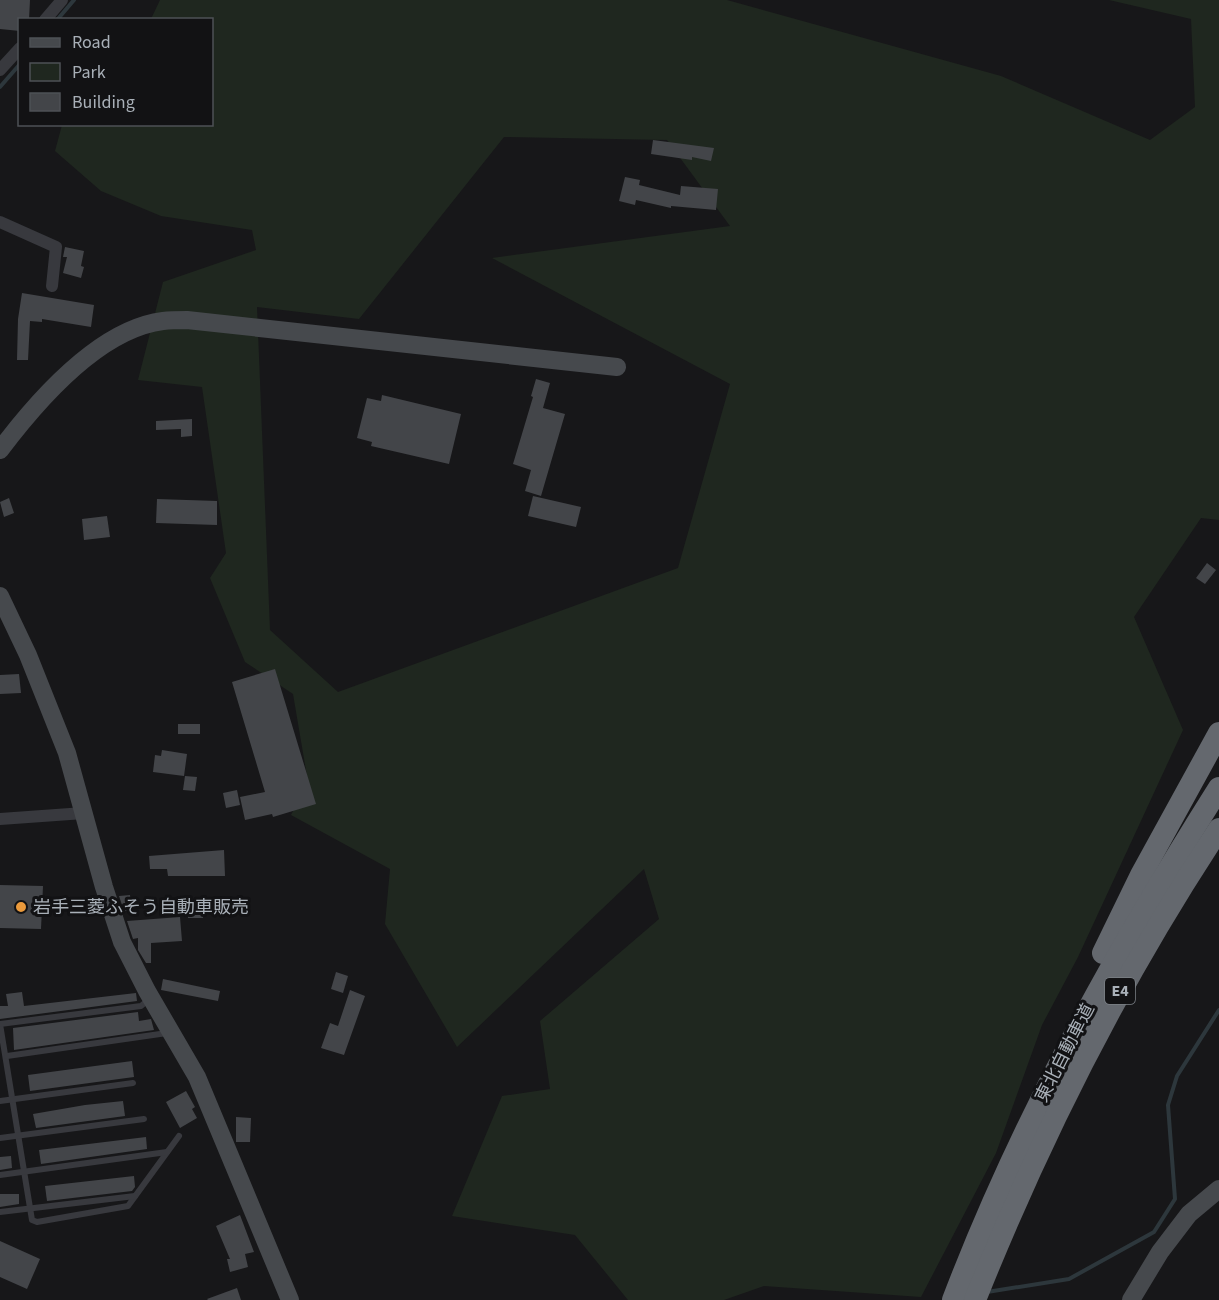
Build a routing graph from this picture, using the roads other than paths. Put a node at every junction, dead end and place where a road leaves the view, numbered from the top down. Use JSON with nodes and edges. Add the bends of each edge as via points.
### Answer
{"nodes":[{"id":1,"x":62,"y":0,"type":"edge"},
{"id":2,"x":47,"y":18,"type":"edge"},
{"id":3,"x":18,"y":50,"type":"edge"},
{"id":4,"x":0,"y":70,"type":"edge"},
{"id":5,"x":0,"y":222,"type":"edge"},
{"id":6,"x":52,"y":286,"type":"dead end"},
{"id":7,"x":617,"y":367,"type":"dead end"},
{"id":8,"x":0,"y":450,"type":"edge"},
{"id":9,"x":0,"y":596,"type":"edge"},
{"id":10,"x":1219,"y":733,"type":"edge"},
{"id":11,"x":1219,"y":788,"type":"edge"},
{"id":12,"x":84,"y":813,"type":"junction"},
{"id":13,"x":0,"y":819,"type":"edge"},
{"id":14,"x":1219,"y":829,"type":"edge"},
{"id":15,"x":147,"y":1001,"type":"dead end"},
{"id":16,"x":0,"y":1024,"type":"edge"},
{"id":17,"x":171,"y":1032,"type":"junction"},
{"id":18,"x":7,"y":1056,"type":"junction"},
{"id":19,"x":132,"y":1083,"type":"dead end"},
{"id":20,"x":1046,"y":1087,"type":"junction"},
{"id":21,"x":12,"y":1099,"type":"junction"},
{"id":22,"x":0,"y":1101,"type":"edge"},
{"id":23,"x":144,"y":1119,"type":"dead end"},
{"id":24,"x":18,"y":1136,"type":"junction"},
{"id":25,"x":179,"y":1136,"type":"dead end"},
{"id":26,"x":0,"y":1138,"type":"edge"},
{"id":27,"x":168,"y":1151,"type":"junction"},
{"id":28,"x":1025,"y":1156,"type":"junction"},
{"id":29,"x":23,"y":1172,"type":"junction"},
{"id":30,"x":0,"y":1175,"type":"edge"},
{"id":31,"x":1219,"y":1189,"type":"edge"},
{"id":32,"x":135,"y":1196,"type":"junction"},
{"id":33,"x":29,"y":1210,"type":"junction"},
{"id":34,"x":0,"y":1212,"type":"edge"},
{"id":35,"x":290,"y":1300,"type":"edge"},
{"id":36,"x":953,"y":1300,"type":"edge"},
{"id":37,"x":975,"y":1300,"type":"edge"},
{"id":38,"x":1131,"y":1300,"type":"edge"}],
"edges":[{"from":1,"to":2,"type":"street"},
{"from":3,"to":4,"type":"street"},
{"from":5,"to":6,"type":"street","via":[[56,247]]},
{"from":7,"to":8,"type":"street","via":[[186,320],[163,321],[135,329],[109,343],[63,376]]},
{"from":9,"to":12,"type":"street","via":[[67,753]]},
{"from":10,"to":20,"type":"highway","via":[[1141,875],[1086,988]]},
{"from":11,"to":20,"type":"highway","name":"東北自動車道","number":"E4","via":[[1119,952]]},
{"from":12,"to":13,"type":"street"},
{"from":12,"to":17,"type":"street","via":[[122,942]]},
{"from":14,"to":28,"type":"highway","name":"東北自動車道","number":"E4","via":[[1180,888],[1066,1093]]},
{"from":15,"to":16,"type":"lane","via":[[141,1006]]},
{"from":16,"to":18,"type":"lane"},
{"from":17,"to":18,"type":"lane"},
{"from":17,"to":35,"type":"street","via":[[196,1077]]},
{"from":18,"to":21,"type":"lane"},
{"from":19,"to":21,"type":"lane"},
{"from":20,"to":28,"type":"highway","name":"東北自動車道","number":"E4"},
{"from":21,"to":22,"type":"lane"},
{"from":21,"to":24,"type":"lane"},
{"from":23,"to":24,"type":"lane"},
{"from":24,"to":26,"type":"lane"},
{"from":24,"to":29,"type":"lane"},
{"from":25,"to":27,"type":"lane"},
{"from":27,"to":29,"type":"lane"},
{"from":27,"to":32,"type":"lane"},
{"from":28,"to":36,"type":"highway","name":"東北自動車道","number":"E4","via":[[973,1249]]},
{"from":28,"to":37,"type":"highway","name":"東北自動車道","number":"E4"},
{"from":29,"to":30,"type":"lane"},
{"from":29,"to":33,"type":"lane"},
{"from":31,"to":38,"type":"street","via":[[1189,1214]]},
{"from":32,"to":33,"type":"lane"},
{"from":32,"to":33,"type":"lane","via":[[128,1206],[37,1222],[32,1220]]},
{"from":33,"to":34,"type":"lane"}]}
